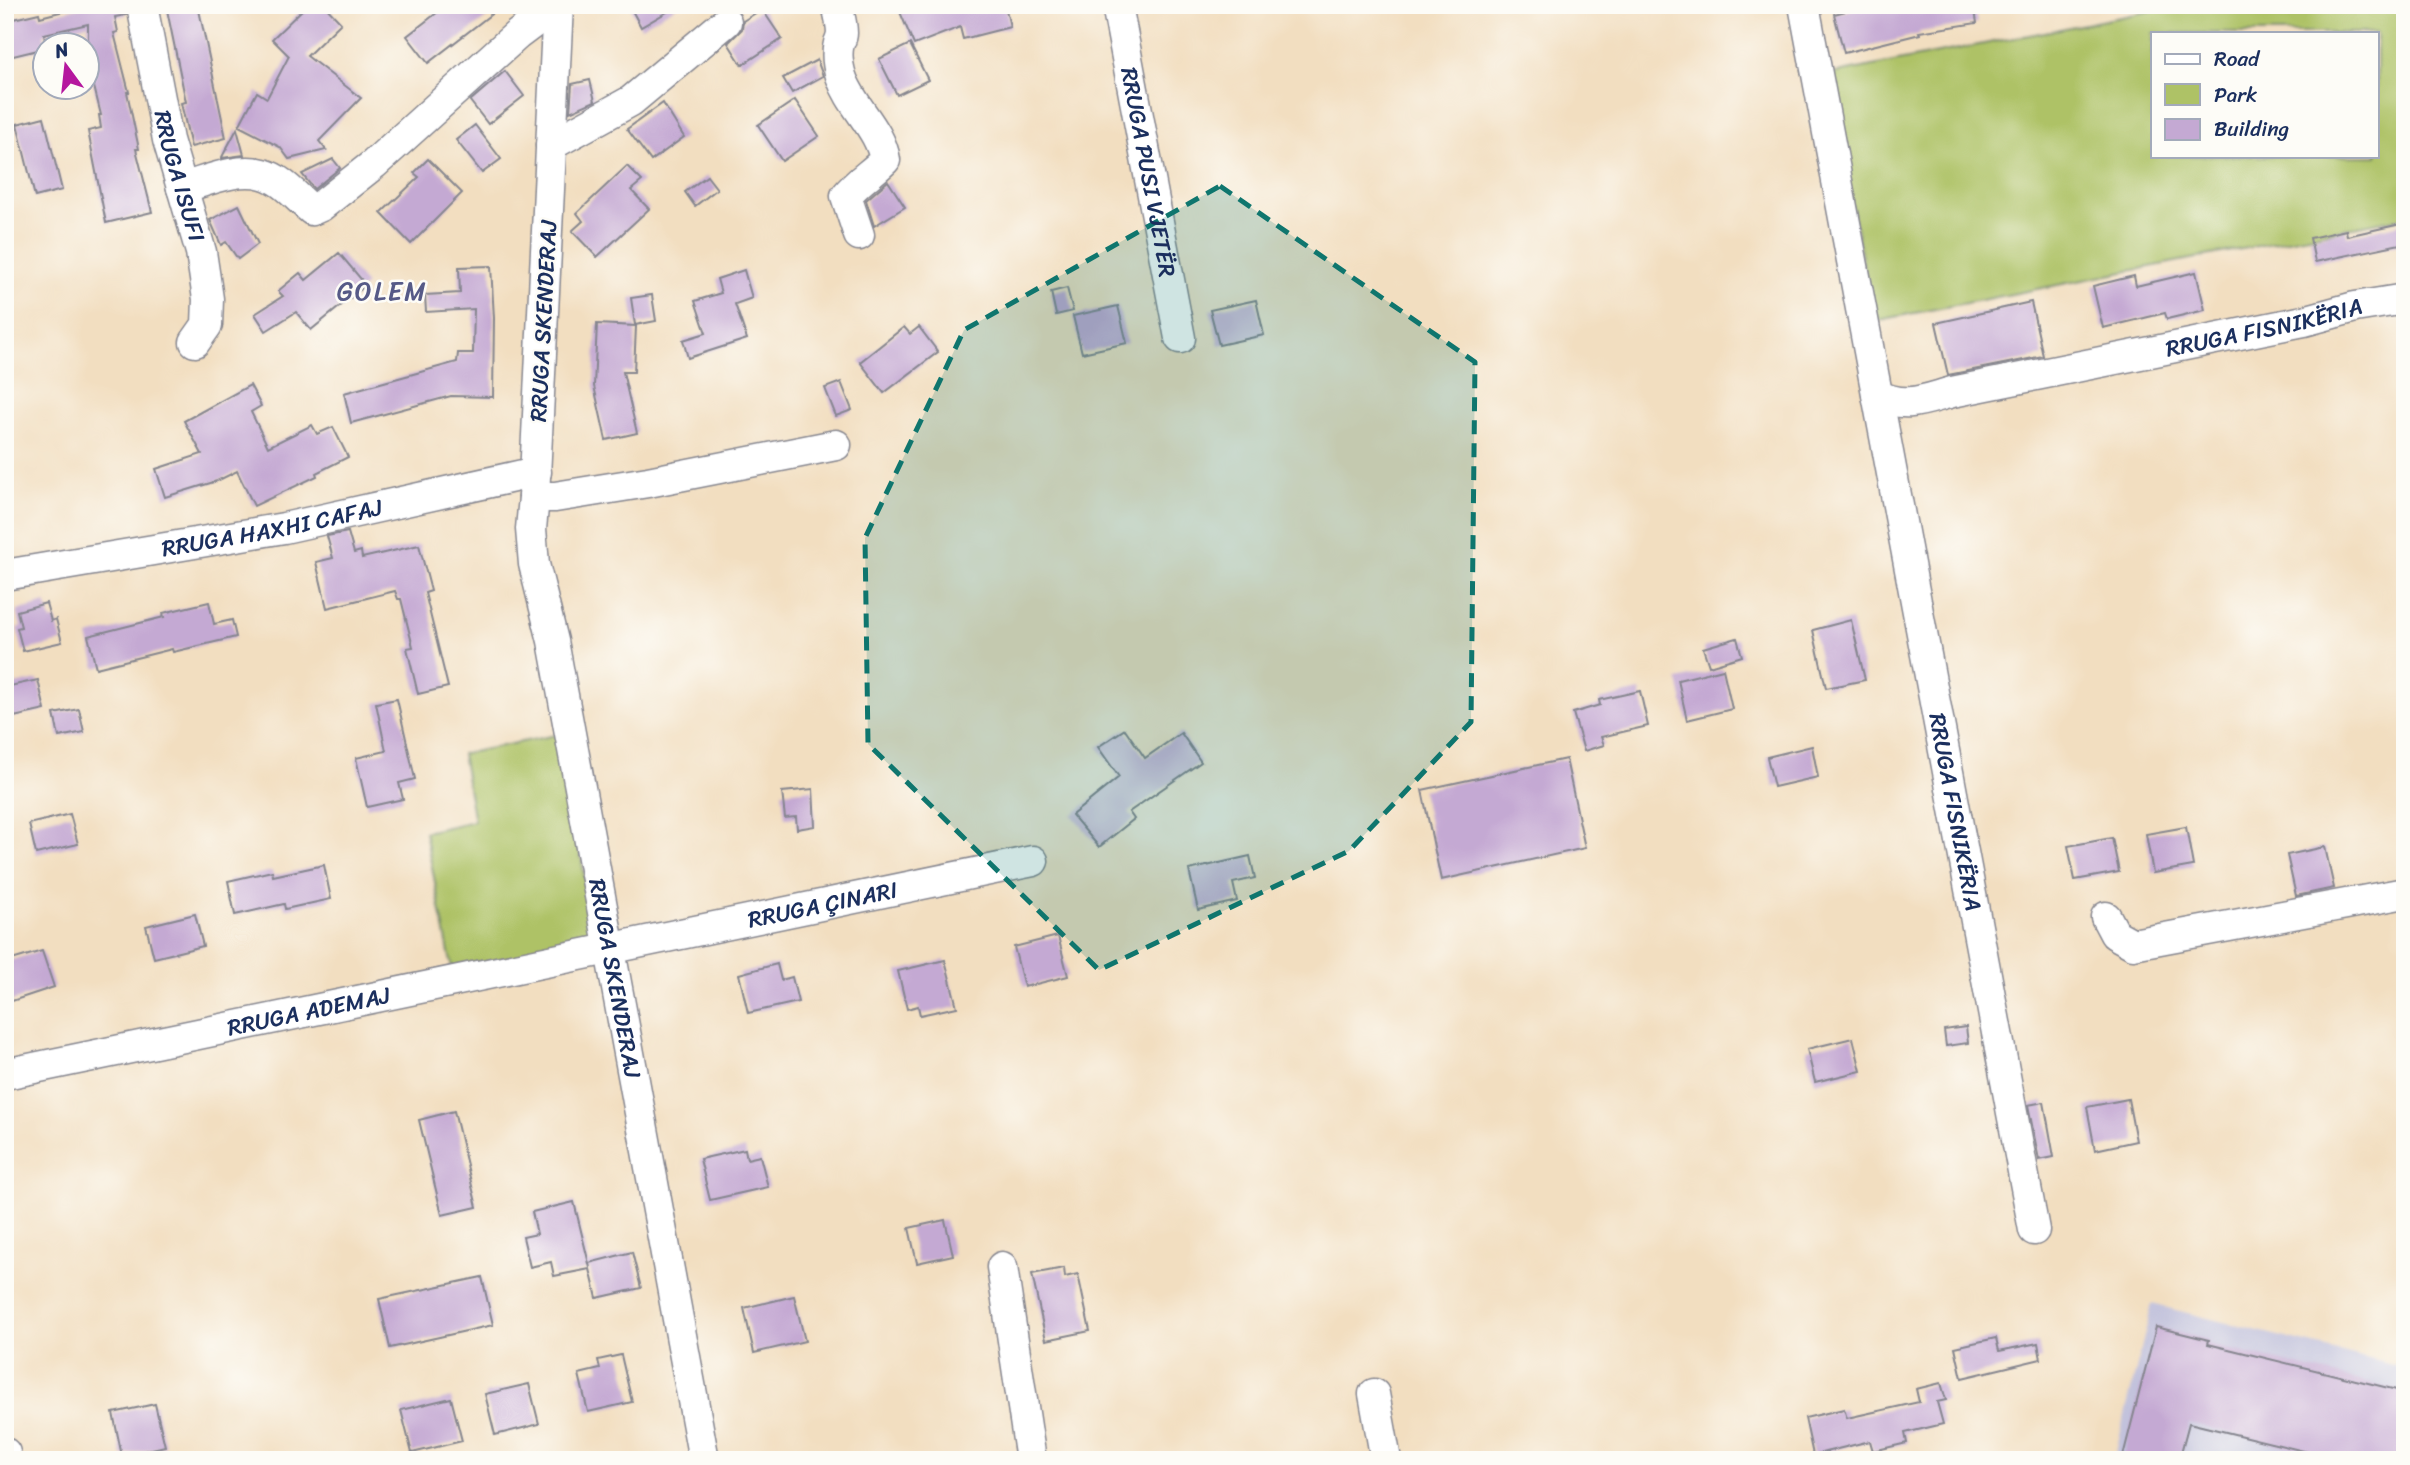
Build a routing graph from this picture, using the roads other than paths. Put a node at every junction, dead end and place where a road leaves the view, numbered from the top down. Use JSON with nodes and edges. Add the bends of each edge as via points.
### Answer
{"nodes":[{"id":1,"x":142,"y":5,"type":"edge"},
{"id":2,"x":837,"y":5,"type":"edge"},
{"id":3,"x":1118,"y":5,"type":"edge"},
{"id":4,"x":1804,"y":5,"type":"edge"},
{"id":5,"x":558,"y":8,"type":"edge"},
{"id":6,"x":726,"y":22,"type":"dead end"},
{"id":7,"x":551,"y":145,"type":"junction"},
{"id":8,"x":182,"y":188,"type":"junction"},
{"id":9,"x":859,"y":235,"type":"dead end"},
{"id":10,"x":2405,"y":299,"type":"edge"},
{"id":11,"x":1180,"y":338,"type":"dead end"},
{"id":12,"x":195,"y":342,"type":"dead end"},
{"id":13,"x":1877,"y":395,"type":"junction"},
{"id":14,"x":836,"y":445,"type":"dead end"},
{"id":15,"x":535,"y":484,"type":"junction"},
{"id":16,"x":5,"y":575,"type":"edge"},
{"id":17,"x":1033,"y":861,"type":"dead end"},
{"id":18,"x":2405,"y":894,"type":"edge"},
{"id":19,"x":2106,"y":917,"type":"dead end"},
{"id":20,"x":611,"y":949,"type":"junction"},
{"id":21,"x":5,"y":1074,"type":"edge"},
{"id":22,"x":2034,"y":1230,"type":"dead end"},
{"id":23,"x":1002,"y":1267,"type":"dead end"},
{"id":24,"x":1374,"y":1394,"type":"dead end"},
{"id":25,"x":5,"y":1453,"type":"edge"},
{"id":26,"x":6,"y":1460,"type":"edge"},
{"id":27,"x":704,"y":1460,"type":"edge"},
{"id":28,"x":1031,"y":1460,"type":"edge"},
{"id":29,"x":1386,"y":1460,"type":"edge"}],
"edges":[{"from":1,"to":8,"type":"street","name":"RRUGA ISUFI"},
{"from":2,"to":9,"type":"street","via":[[841,77],[874,131],[885,160],[846,196]]},
{"from":3,"to":11,"type":"street","name":"RRUGA PUSI VJETËR"},
{"from":4,"to":13,"type":"street","name":"RRUGA FISNIKËRIA"},
{"from":5,"to":7,"type":"street","name":"RRUGA SKENDERAJ"},
{"from":5,"to":8,"type":"street","via":[[517,35],[321,206],[312,210],[264,174],[239,172]]},
{"from":6,"to":7,"type":"street","via":[[631,101]]},
{"from":7,"to":15,"type":"street","name":"RRUGA SKENDERAJ"},
{"from":8,"to":12,"type":"street","name":"RRUGA ISUFI","via":[[201,252],[208,299],[207,325]]},
{"from":10,"to":13,"type":"street","name":"RRUGA FISNIKËRIA","via":[[1910,403]]},
{"from":13,"to":22,"type":"street","name":"RRUGA FISNIKËRIA"},
{"from":14,"to":15,"type":"street","via":[[555,497]]},
{"from":15,"to":16,"type":"street","name":"RRUGA HAXHI CAFAJ"},
{"from":15,"to":20,"type":"street","name":"RRUGA SKENDERAJ","via":[[534,564],[553,641]]},
{"from":17,"to":20,"type":"street","name":"RRUGA ÇINARI"},
{"from":18,"to":19,"type":"street","via":[[2133,944],[2115,934]]},
{"from":20,"to":21,"type":"street","name":"RRUGA ADEMAJ"},
{"from":20,"to":27,"type":"street","name":"RRUGA SKENDERAJ"},
{"from":23,"to":28,"type":"street"},
{"from":24,"to":29,"type":"street"},
{"from":25,"to":26,"type":"street"}]}
